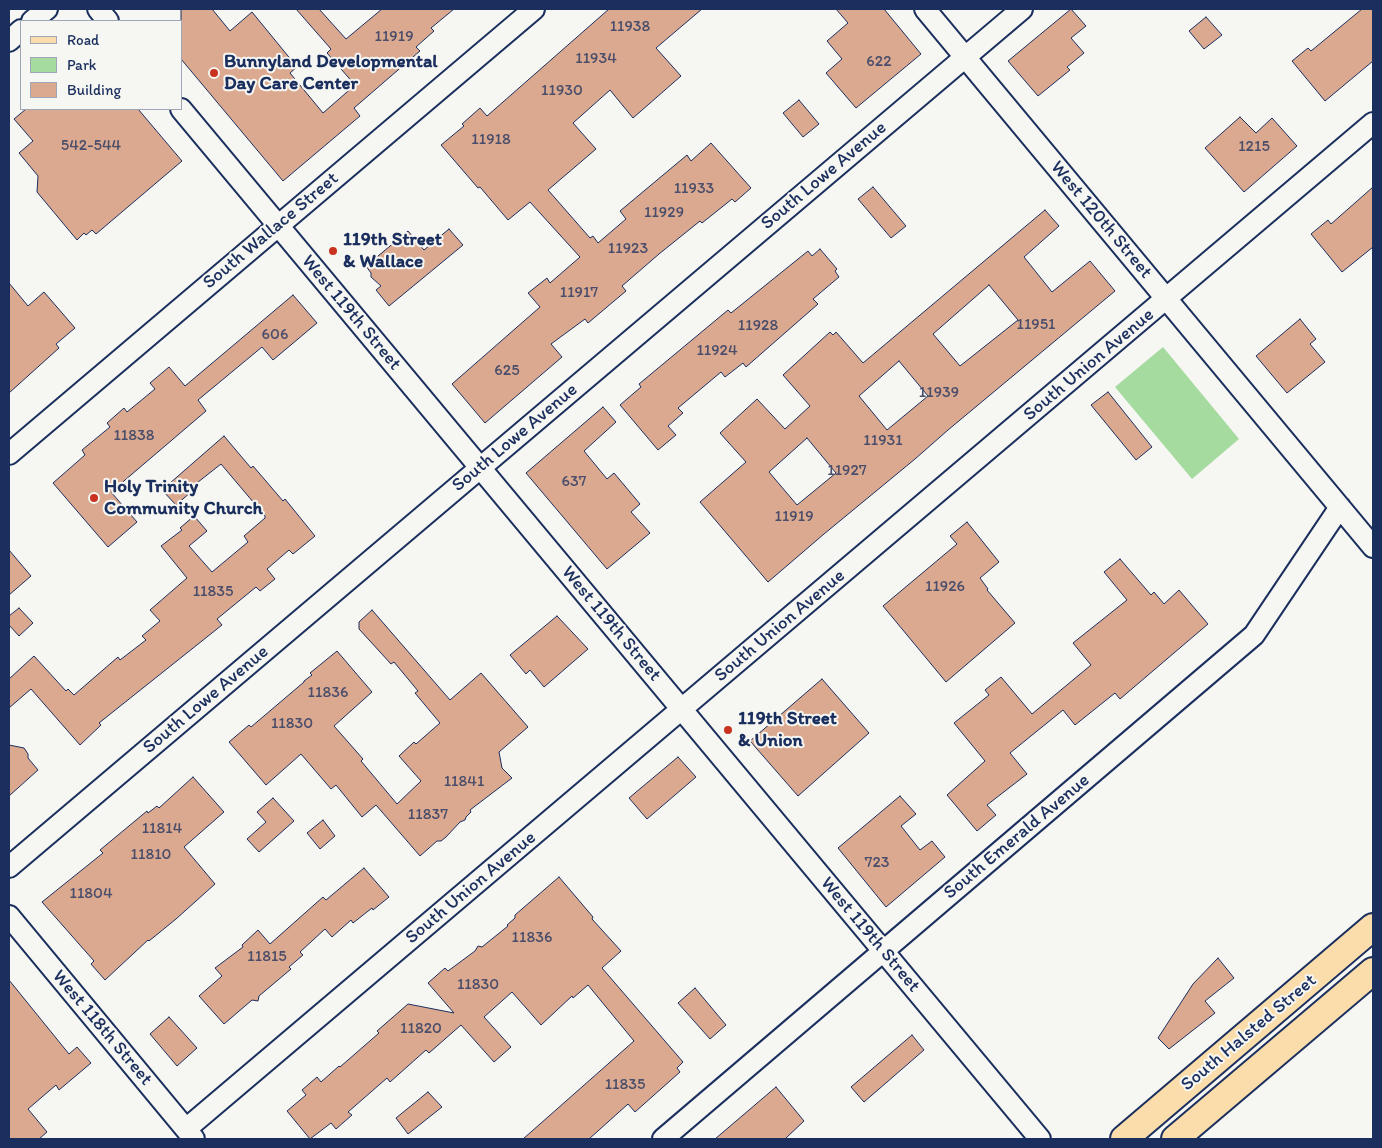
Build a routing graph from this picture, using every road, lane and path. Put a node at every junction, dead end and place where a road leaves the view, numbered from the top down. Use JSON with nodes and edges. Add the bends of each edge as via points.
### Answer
{"nodes":[{"id":1,"x":46,"y":9,"type":"edge"},
{"id":2,"x":98,"y":9,"type":"edge"},
{"id":3,"x":534,"y":9,"type":"edge"},
{"id":4,"x":925,"y":9,"type":"edge"},
{"id":5,"x":1022,"y":9,"type":"edge"},
{"id":6,"x":33,"y":20,"type":"edge"},
{"id":7,"x":107,"y":20,"type":"edge"},
{"id":8,"x":20,"y":31,"type":"edge"},
{"id":9,"x":9,"y":41,"type":"edge"},
{"id":10,"x":965,"y":57,"type":"junction"},
{"id":11,"x":182,"y":110,"type":"edge"},
{"id":12,"x":1373,"y":123,"type":"edge"},
{"id":13,"x":278,"y":225,"type":"junction"},
{"id":14,"x":1167,"y":299,"type":"junction"},
{"id":15,"x":9,"y":454,"type":"edge"},
{"id":16,"x":480,"y":467,"type":"junction"},
{"id":17,"x":1340,"y":507,"type":"junction"},
{"id":18,"x":1373,"y":547,"type":"edge"},
{"id":19,"x":682,"y":709,"type":"junction"},
{"id":20,"x":9,"y":867,"type":"edge"},
{"id":21,"x":9,"y":916,"type":"edge"},
{"id":22,"x":1373,"y":927,"type":"edge"},
{"id":23,"x":883,"y":951,"type":"junction"},
{"id":24,"x":1373,"y":970,"type":"edge"},
{"id":25,"x":190,"y":1134,"type":"edge"},
{"id":26,"x":662,"y":1139,"type":"edge"},
{"id":27,"x":1040,"y":1139,"type":"edge"},
{"id":28,"x":1124,"y":1139,"type":"edge"},
{"id":29,"x":1175,"y":1139,"type":"edge"}],
"edges":[{"from":1,"to":6,"type":"street"},
{"from":2,"to":7,"type":"street"},
{"from":3,"to":13,"type":"street","name":"South Wallace Street"},
{"from":4,"to":10,"type":"street","name":"West 120th Street"},
{"from":5,"to":10,"type":"street","name":"South Lowe Avenue"},
{"from":8,"to":9,"type":"street"},
{"from":10,"to":14,"type":"street","name":"West 120th Street"},
{"from":10,"to":16,"type":"street","name":"South Lowe Avenue"},
{"from":11,"to":13,"type":"street","name":"West 119th Street"},
{"from":12,"to":14,"type":"street","name":"South Union Avenue"},
{"from":13,"to":15,"type":"street","name":"South Wallace Street"},
{"from":13,"to":16,"type":"street","name":"West 119th Street"},
{"from":14,"to":17,"type":"street","name":"West 120th Street"},
{"from":14,"to":19,"type":"street","name":"South Union Avenue"},
{"from":16,"to":19,"type":"street","name":"West 119th Street"},
{"from":16,"to":20,"type":"street","name":"South Lowe Avenue"},
{"from":17,"to":18,"type":"street","name":"West 120th Street"},
{"from":17,"to":23,"type":"street","name":"South Emerald Avenue","via":[[1254,635]]},
{"from":19,"to":23,"type":"street","name":"West 119th Street"},
{"from":19,"to":25,"type":"street","name":"South Union Avenue"},
{"from":21,"to":25,"type":"street","name":"West 118th Street"},
{"from":22,"to":28,"type":"main road","name":"South Halsted Street"},
{"from":23,"to":26,"type":"street","name":"South Emerald Avenue"},
{"from":23,"to":27,"type":"street","name":"West 119th Street"},
{"from":24,"to":29,"type":"main road","name":"South Halsted Street"}]}
